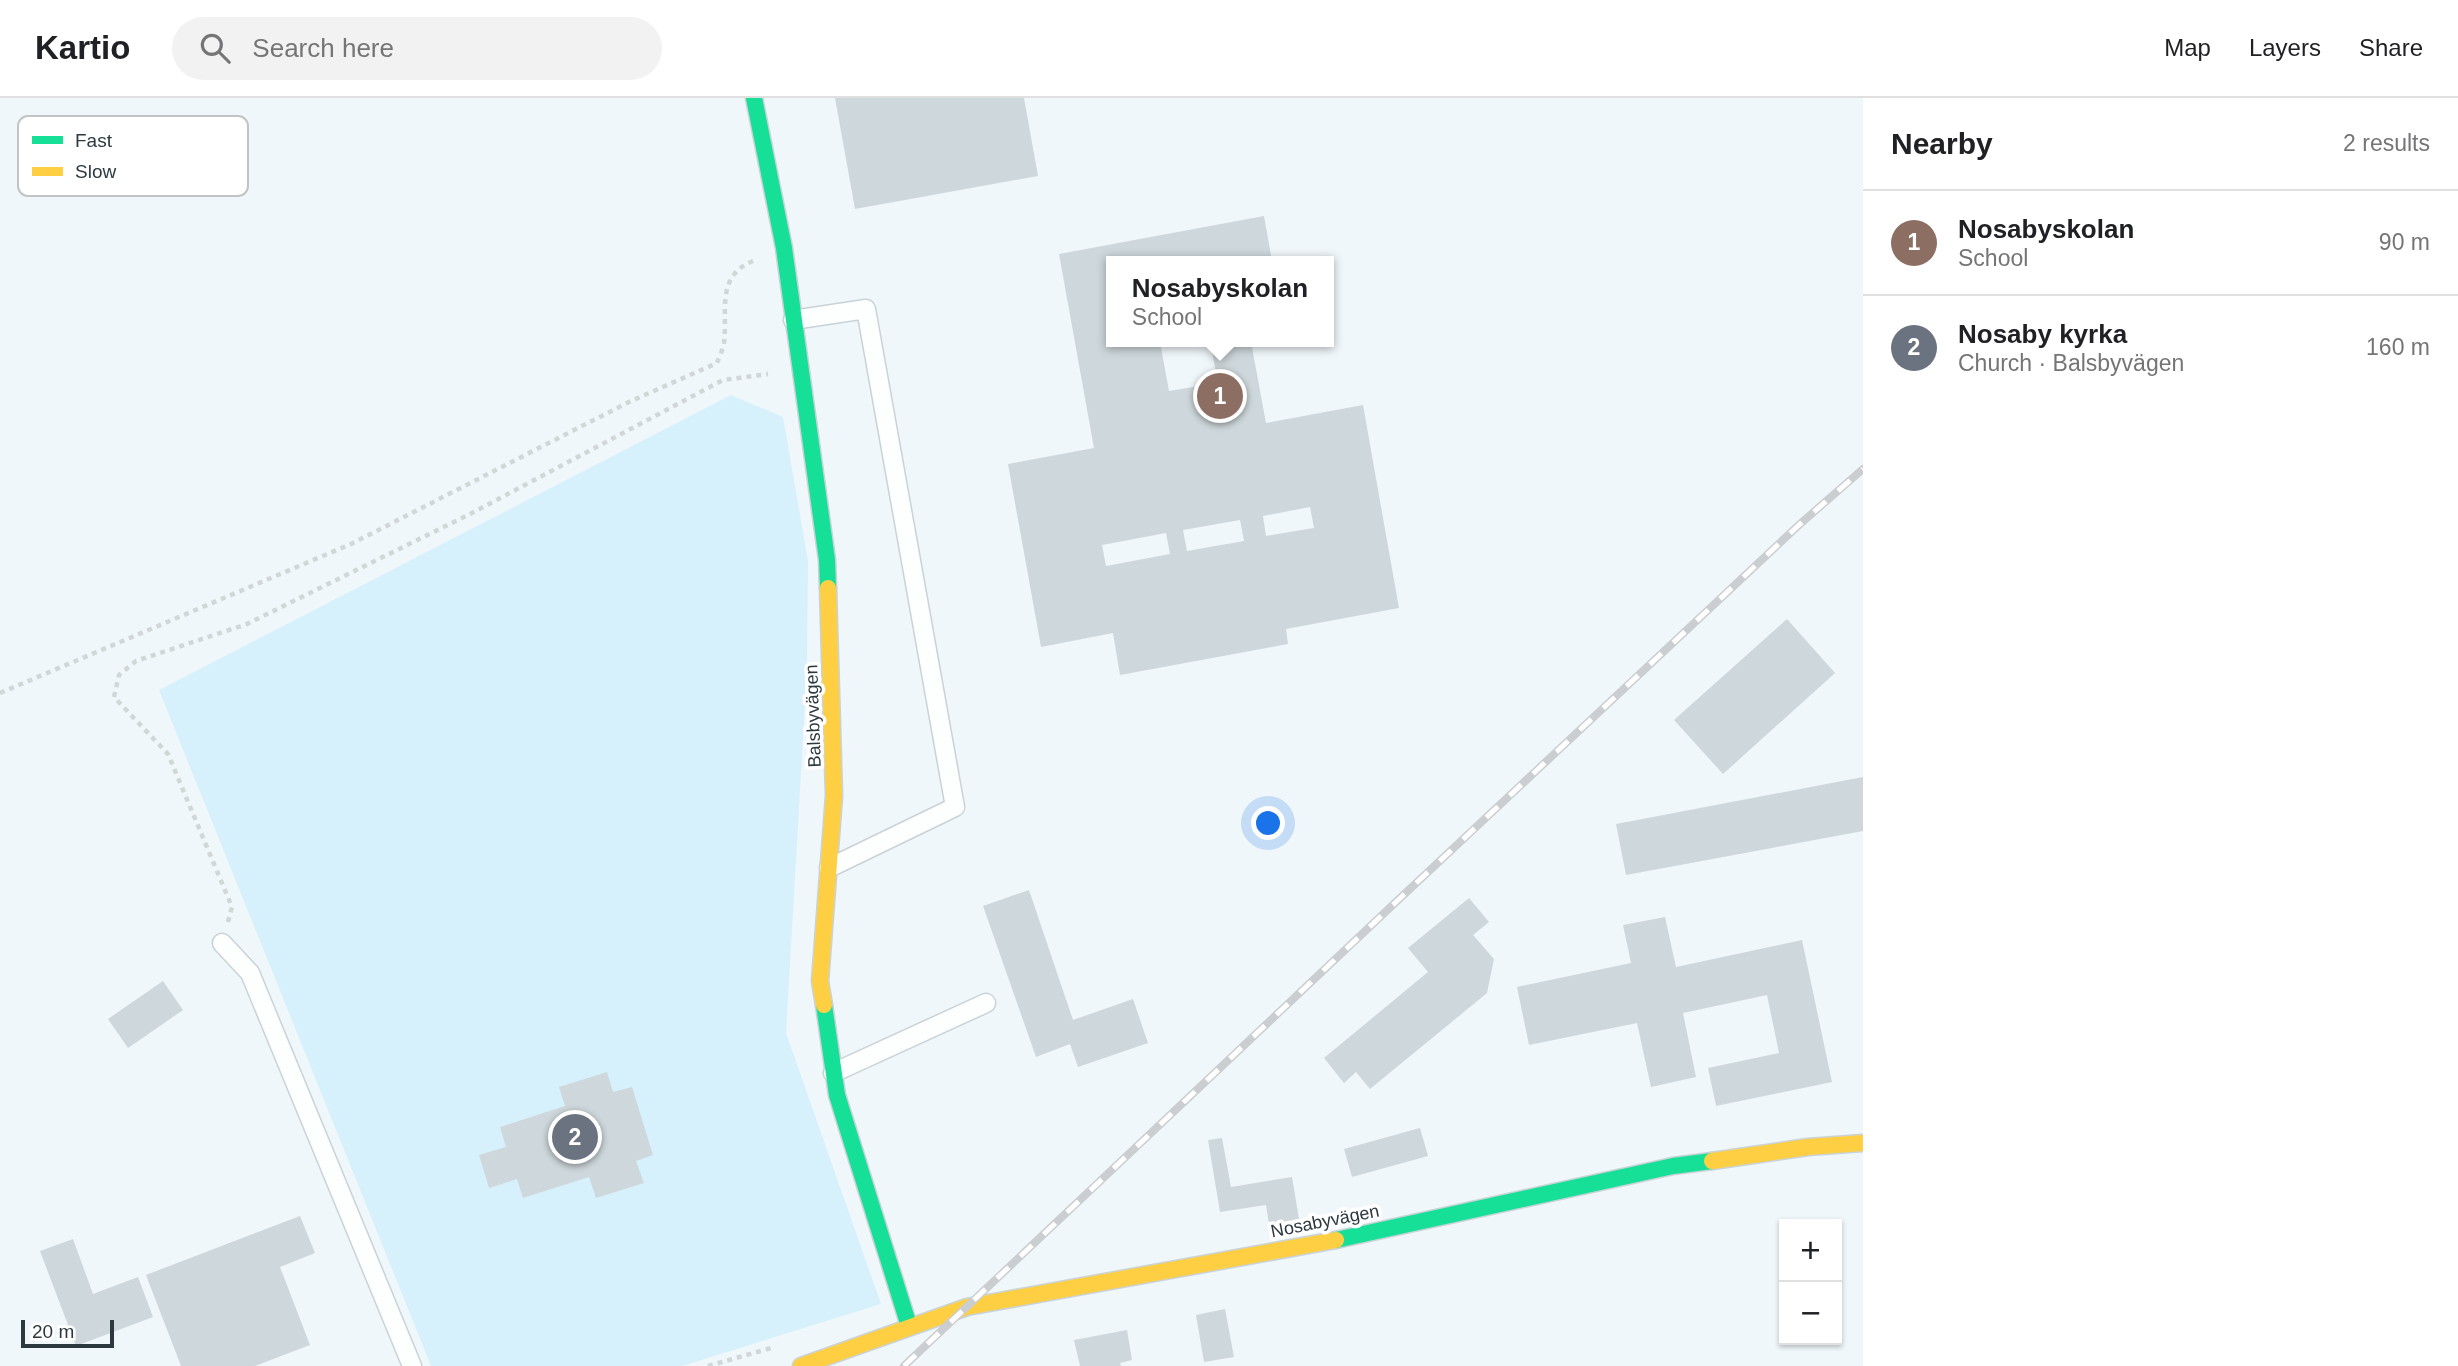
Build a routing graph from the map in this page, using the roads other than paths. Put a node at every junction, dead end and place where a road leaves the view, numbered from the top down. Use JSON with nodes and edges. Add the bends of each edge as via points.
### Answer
{"nodes":[{"id":1,"x":754,"y":98,"type":"edge"},
{"id":2,"x":793,"y":320,"type":"junction"},
{"id":3,"x":829,"y":868,"type":"junction"},
{"id":4,"x":222,"y":943,"type":"road end"},
{"id":5,"x":986,"y":1003,"type":"dead end"},
{"id":6,"x":834,"y":1073,"type":"junction"},
{"id":7,"x":1863,"y":1143,"type":"edge"},
{"id":8,"x":909,"y":1326,"type":"junction"},
{"id":9,"x":412,"y":1366,"type":"edge"},
{"id":10,"x":801,"y":1366,"type":"edge"}],
"edges":[{"from":1,"to":2,"type":"street","name":"Balsbyvägen","via":[[784,248]]},
{"from":2,"to":3,"type":"street","name":"Balsbyvägen","via":[[827,560],[834,796]]},
{"from":2,"to":3,"type":"lane","via":[[866,309],[955,807]]},
{"from":3,"to":6,"type":"street","name":"Balsbyvägen","via":[[820,981]]},
{"from":4,"to":9,"type":"lane","via":[[250,973]]},
{"from":5,"to":6,"type":"lane"},
{"from":6,"to":8,"type":"street","name":"Balsbyvägen","via":[[836,1095]]},
{"from":7,"to":8,"type":"street","name":"Nosabyvägen","via":[[1673,1166],[1334,1240],[967,1307]]},
{"from":8,"to":10,"type":"street","name":"Nosabyvägen"}]}
